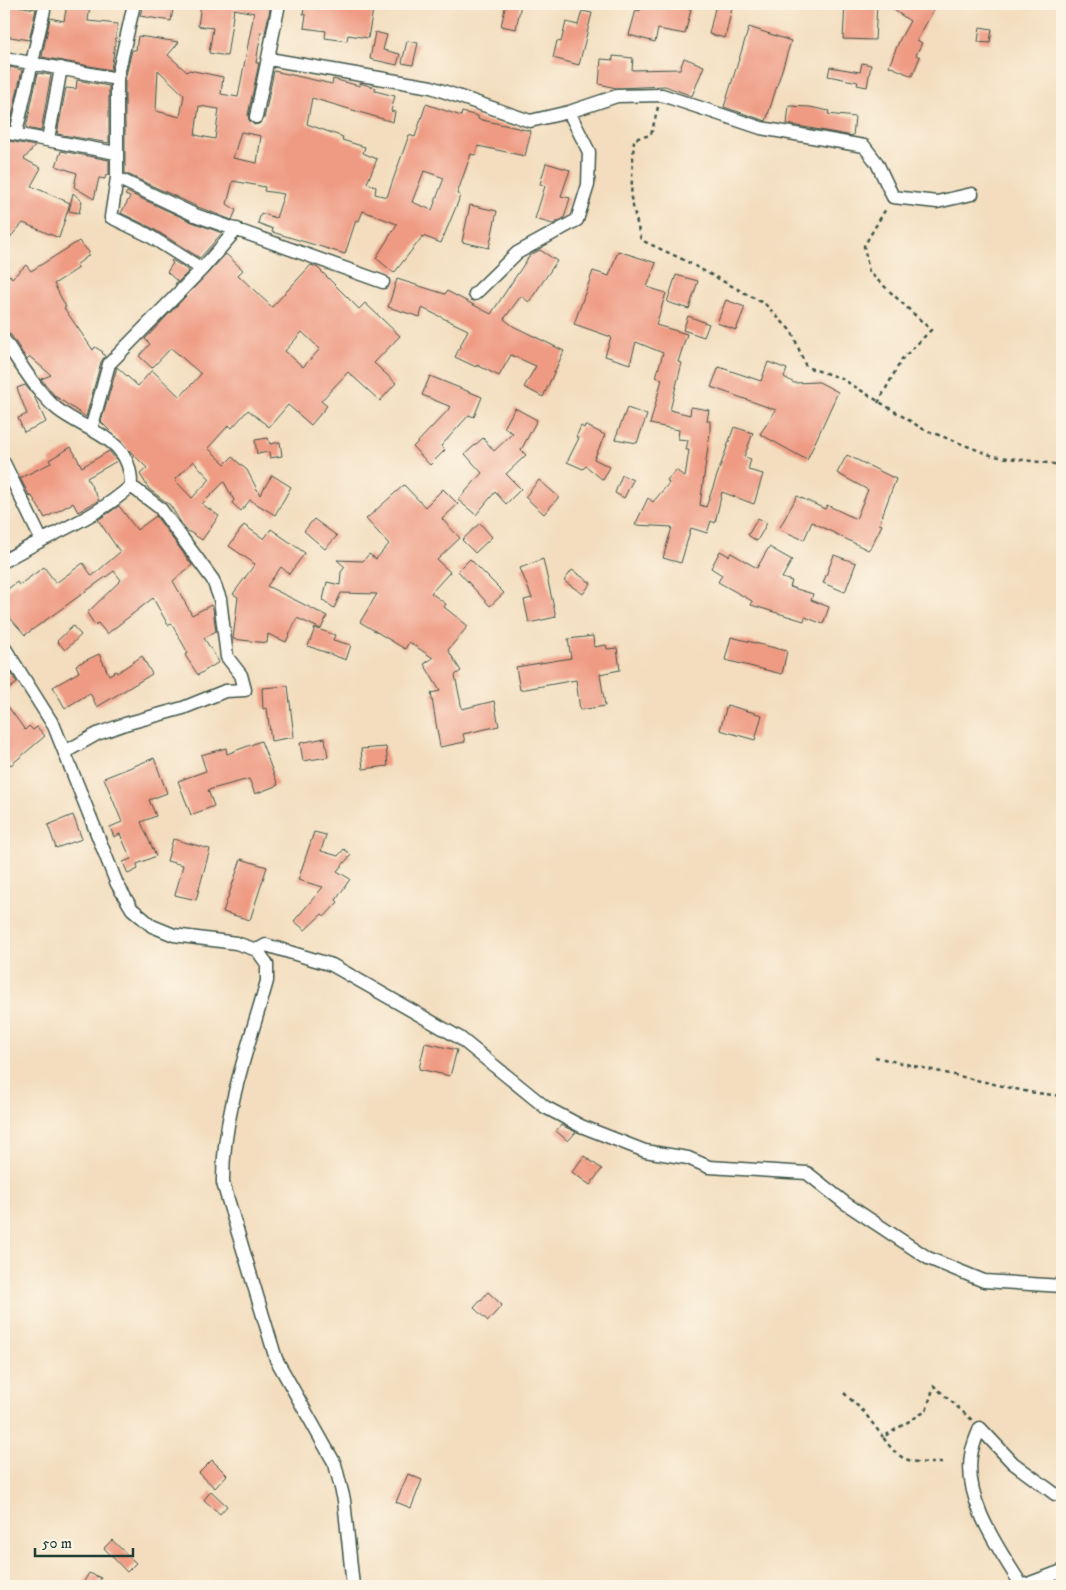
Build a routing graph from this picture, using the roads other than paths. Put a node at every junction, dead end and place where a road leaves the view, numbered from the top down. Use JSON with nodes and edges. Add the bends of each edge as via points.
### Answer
{"nodes":[{"id":1,"x":134,"y":4,"type":"edge"},
{"id":2,"x":279,"y":4,"type":"edge"},
{"id":3,"x":44,"y":10,"type":"dead end"},
{"id":4,"x":4,"y":58,"type":"edge"},
{"id":5,"x":270,"y":59,"type":"junction"},
{"id":6,"x":31,"y":62,"type":"junction"},
{"id":7,"x":61,"y":68,"type":"junction"},
{"id":8,"x":117,"y":79,"type":"junction"},
{"id":9,"x":569,"y":112,"type":"junction"},
{"id":10,"x":256,"y":117,"type":"dead end"},
{"id":11,"x":10,"y":132,"type":"edge"},
{"id":12,"x":48,"y":139,"type":"junction"},
{"id":13,"x":116,"y":153,"type":"junction"},
{"id":14,"x":118,"y":178,"type":"junction"},
{"id":15,"x":972,"y":194,"type":"dead end"},
{"id":16,"x":237,"y":229,"type":"junction"},
{"id":17,"x":202,"y":268,"type":"junction"},
{"id":18,"x":383,"y":282,"type":"dead end"},
{"id":19,"x":475,"y":294,"type":"dead end"},
{"id":20,"x":4,"y":340,"type":"edge"},
{"id":21,"x":90,"y":429,"type":"junction"},
{"id":22,"x":4,"y":463,"type":"edge"},
{"id":23,"x":131,"y":486,"type":"junction"},
{"id":24,"x":41,"y":539,"type":"junction"},
{"id":25,"x":4,"y":561,"type":"edge"},
{"id":26,"x":4,"y":647,"type":"edge"},
{"id":27,"x":65,"y":752,"type":"junction"},
{"id":28,"x":257,"y":950,"type":"junction"},
{"id":29,"x":1062,"y":1286,"type":"edge"},
{"id":30,"x":1062,"y":1495,"type":"edge"},
{"id":31,"x":1062,"y":1572,"type":"edge"},
{"id":32,"x":353,"y":1586,"type":"edge"}],
"edges":[{"from":1,"to":8,"type":"street"},
{"from":2,"to":5,"type":"street"},
{"from":3,"to":6,"type":"street"},
{"from":4,"to":6,"type":"street"},
{"from":5,"to":9,"type":"street","via":[[430,87],[530,121]]},
{"from":5,"to":10,"type":"street"},
{"from":6,"to":7,"type":"street"},
{"from":6,"to":11,"type":"street"},
{"from":7,"to":8,"type":"street"},
{"from":7,"to":12,"type":"street"},
{"from":8,"to":13,"type":"street"},
{"from":9,"to":15,"type":"street","via":[[617,96],[662,95],[761,128],[864,146],[877,163],[893,197],[937,202]]},
{"from":9,"to":19,"type":"street","via":[[589,152],[588,185],[577,220],[517,253]]},
{"from":11,"to":12,"type":"street"},
{"from":12,"to":13,"type":"street"},
{"from":13,"to":14,"type":"street"},
{"from":14,"to":16,"type":"street","via":[[195,215]]},
{"from":14,"to":17,"type":"street","via":[[111,218],[148,234]]},
{"from":16,"to":17,"type":"street"},
{"from":16,"to":18,"type":"street"},
{"from":17,"to":21,"type":"street","via":[[109,364]]},
{"from":20,"to":21,"type":"street","via":[[55,408]]},
{"from":21,"to":23,"type":"street","via":[[116,445],[131,470]]},
{"from":22,"to":24,"type":"street"},
{"from":23,"to":24,"type":"street","via":[[112,503],[82,521]]},
{"from":23,"to":27,"type":"street","via":[[160,508],[213,580],[220,599],[227,657],[241,675],[245,690],[225,691],[183,708],[125,724],[97,734]]},
{"from":24,"to":25,"type":"street"},
{"from":26,"to":27,"type":"street","via":[[54,726]]},
{"from":27,"to":28,"type":"street","via":[[117,884],[132,909],[152,926],[174,935],[236,943]]},
{"from":28,"to":29,"type":"street","via":[[266,945],[332,965],[460,1038],[545,1107],[581,1126],[646,1151],[688,1158],[710,1167],[807,1173],[844,1203],[928,1258],[984,1281]]},
{"from":28,"to":32,"type":"street","via":[[266,964],[267,981],[230,1116],[223,1152],[223,1183],[276,1359],[334,1464],[344,1500]]},
{"from":30,"to":31,"type":"street","via":[[1055,1494],[1013,1463],[980,1428],[972,1452],[972,1477],[981,1517],[1022,1586]]}]}
